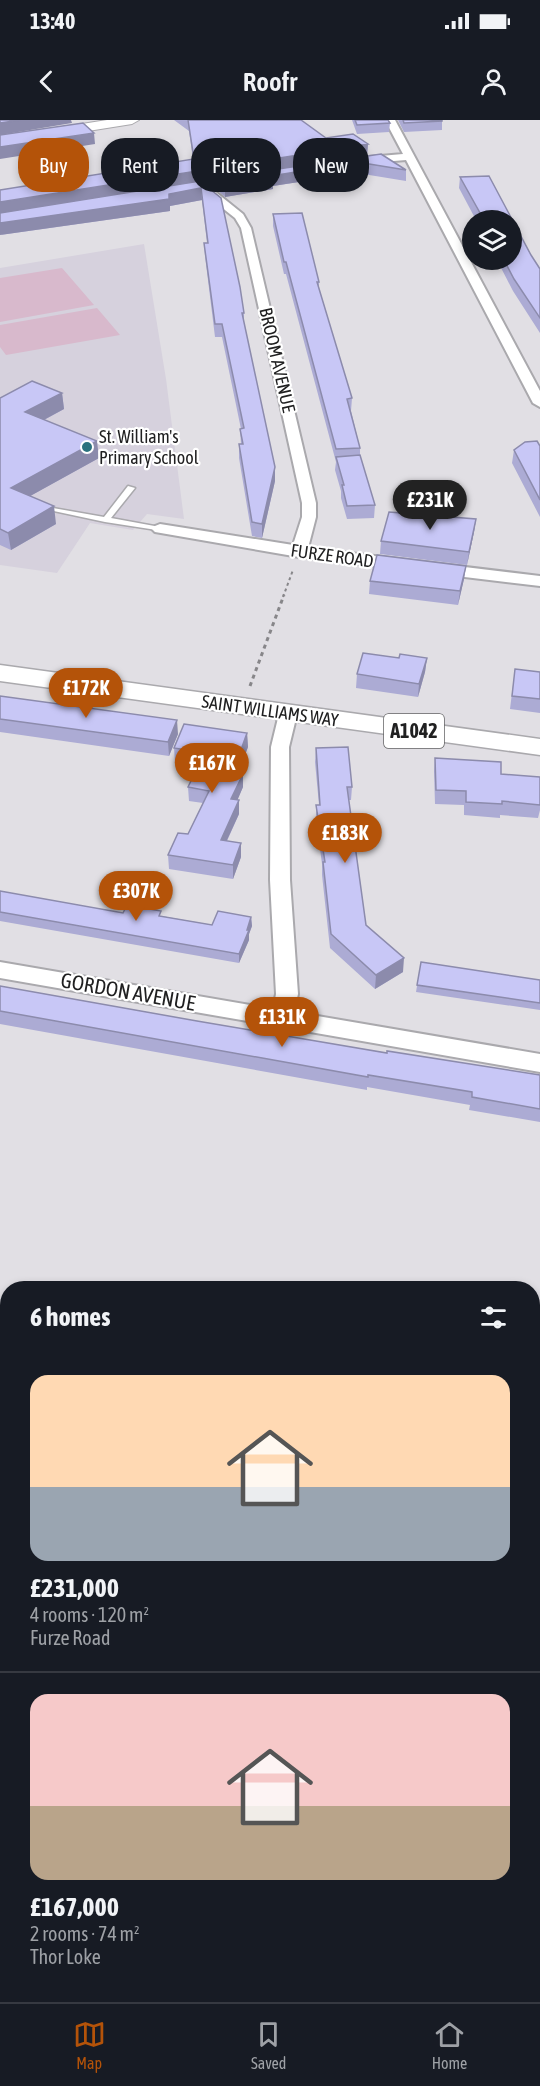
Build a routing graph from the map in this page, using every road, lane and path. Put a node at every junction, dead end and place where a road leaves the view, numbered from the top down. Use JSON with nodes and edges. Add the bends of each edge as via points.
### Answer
{"nodes":[{"id":1,"x":132,"y":120,"type":"edge"},
{"id":2,"x":390,"y":120,"type":"edge"},
{"id":3,"x":106,"y":122,"type":"edge"},
{"id":4,"x":0,"y":141,"type":"edge"},
{"id":5,"x":409,"y":157,"type":"junction"},
{"id":6,"x":369,"y":161,"type":"edge"},
{"id":7,"x":191,"y":189,"type":"edge"},
{"id":8,"x":209,"y":192,"type":"edge"},
{"id":9,"x":169,"y":193,"type":"edge"},
{"id":10,"x":540,"y":403,"type":"edge"},
{"id":11,"x":131,"y":488,"type":"dead end"},
{"id":12,"x":53,"y":510,"type":"edge"},
{"id":13,"x":105,"y":520,"type":"junction"},
{"id":14,"x":160,"y":530,"type":"joint"},
{"id":15,"x":299,"y":552,"type":"junction"},
{"id":16,"x":540,"y":581,"type":"edge"},
{"id":17,"x":0,"y":673,"type":"edge"},
{"id":18,"x":249,"y":690,"type":"dead end"},
{"id":19,"x":288,"y":714,"type":"junction"},
{"id":20,"x":540,"y":747,"type":"edge"},
{"id":21,"x":0,"y":970,"type":"edge"},
{"id":22,"x":282,"y":1019,"type":"junction"},
{"id":23,"x":540,"y":1063,"type":"edge"}],
"edges":[{"from":1,"to":3,"type":"street"},
{"from":2,"to":5,"type":"street"},
{"from":3,"to":4,"type":"street"},
{"from":5,"to":6,"type":"street"},
{"from":5,"to":10,"type":"street"},
{"from":7,"to":9,"type":"street"},
{"from":8,"to":15,"type":"street","name":"BROOM AVENUE","via":[[239,216],[246,228],[309,503]]},
{"from":11,"to":13,"type":"lane"},
{"from":12,"to":13,"type":"lane"},
{"from":13,"to":14,"type":"lane"},
{"from":14,"to":15,"type":"street","name":"FURZE ROAD"},
{"from":15,"to":16,"type":"street","name":"FURZE ROAD"},
{"from":15,"to":18,"type":"path"},
{"from":17,"to":19,"type":"highway","name":"SAINT WILLIAMS WAY","number":"A1042"},
{"from":19,"to":20,"type":"highway","name":"SAINT WILLIAMS WAY","number":"A1042"},
{"from":19,"to":22,"type":"street","via":[[280,747],[280,880],[287,994]]},
{"from":21,"to":22,"type":"street","name":"GORDON AVENUE"},
{"from":22,"to":23,"type":"street","name":"GORDON AVENUE"}]}
